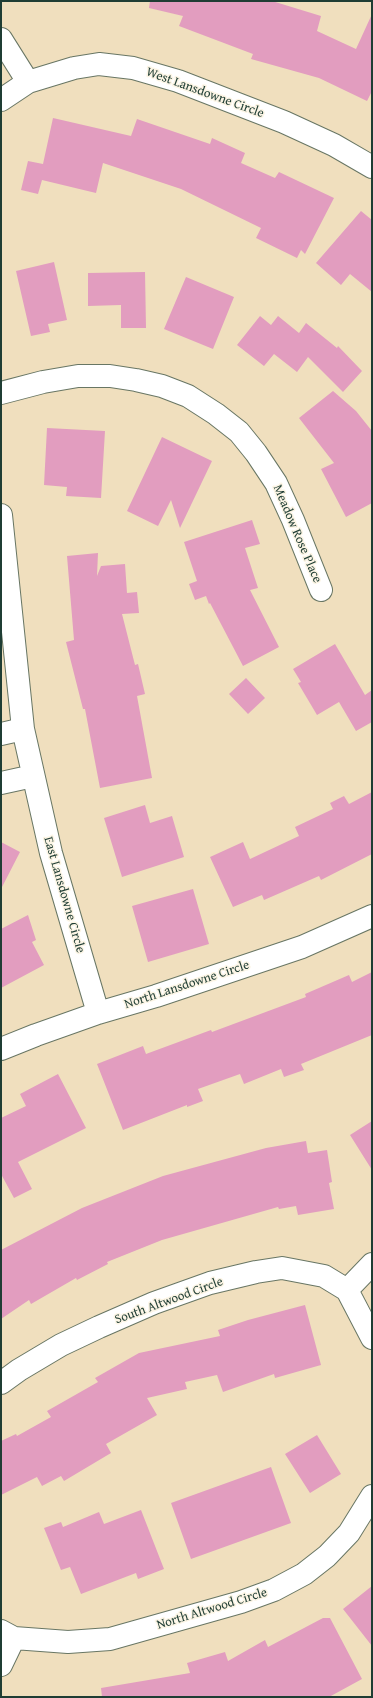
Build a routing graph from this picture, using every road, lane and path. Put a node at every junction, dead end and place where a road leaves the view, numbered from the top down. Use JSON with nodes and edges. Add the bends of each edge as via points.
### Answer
{"nodes":[{"id":1,"x":1,"y":39,"type":"edge"},
{"id":2,"x":28,"y":82,"type":"junction"},
{"id":3,"x":4,"y":97,"type":"edge"},
{"id":4,"x":372,"y":167,"type":"edge"},
{"id":5,"x":1,"y":393,"type":"edge"},
{"id":6,"x":1,"y":515,"type":"edge"},
{"id":7,"x":321,"y":590,"type":"dead end"},
{"id":8,"x":23,"y":729,"type":"junction"},
{"id":9,"x":1,"y":734,"type":"edge"},
{"id":10,"x":33,"y":776,"type":"junction"},
{"id":11,"x":1,"y":783,"type":"edge"},
{"id":12,"x":372,"y":916,"type":"edge"},
{"id":13,"x":98,"y":1013,"type":"junction"},
{"id":14,"x":1,"y":1049,"type":"edge"},
{"id":15,"x":372,"y":1264,"type":"edge"},
{"id":16,"x":347,"y":1290,"type":"junction"},
{"id":17,"x":372,"y":1338,"type":"edge"},
{"id":18,"x":1,"y":1383,"type":"edge"},
{"id":19,"x":372,"y":1496,"type":"edge"},
{"id":20,"x":8,"y":1634,"type":"edge"},
{"id":21,"x":1,"y":1665,"type":"edge"}],
"edges":[{"from":1,"to":2,"type":"street"},
{"from":2,"to":3,"type":"street","name":"West Lansdowne Circle"},
{"from":2,"to":4,"type":"street","name":"West Lansdowne Circle","via":[[74,68],[99,64],[133,68],[178,81],[284,122],[334,145]]},
{"from":5,"to":7,"type":"street","name":"Meadow Rose Place","via":[[78,376],[110,376],[162,386],[216,414],[239,432],[276,483]]},
{"from":6,"to":8,"type":"street","name":"East Lansdowne Circle"},
{"from":8,"to":9,"type":"street"},
{"from":8,"to":10,"type":"street","name":"East Lansdowne Circle"},
{"from":10,"to":11,"type":"street"},
{"from":10,"to":13,"type":"street","name":"East Lansdowne Circle","via":[[51,853]]},
{"from":12,"to":13,"type":"street","name":"North Lansdowne Circle","via":[[302,947]]},
{"from":13,"to":14,"type":"street","name":"North Lansdowne Circle"},
{"from":15,"to":16,"type":"street"},
{"from":16,"to":17,"type":"street"},
{"from":16,"to":18,"type":"street","name":"South Altwood Circle","via":[[324,1276],[282,1268],[210,1284],[154,1303],[61,1345]]},
{"from":19,"to":20,"type":"street","name":"North Altwood Circle","via":[[349,1533],[327,1556],[304,1574],[274,1590],[241,1602],[110,1639],[68,1642]]},
{"from":20,"to":21,"type":"street","name":"North Altwood Circle"}]}
